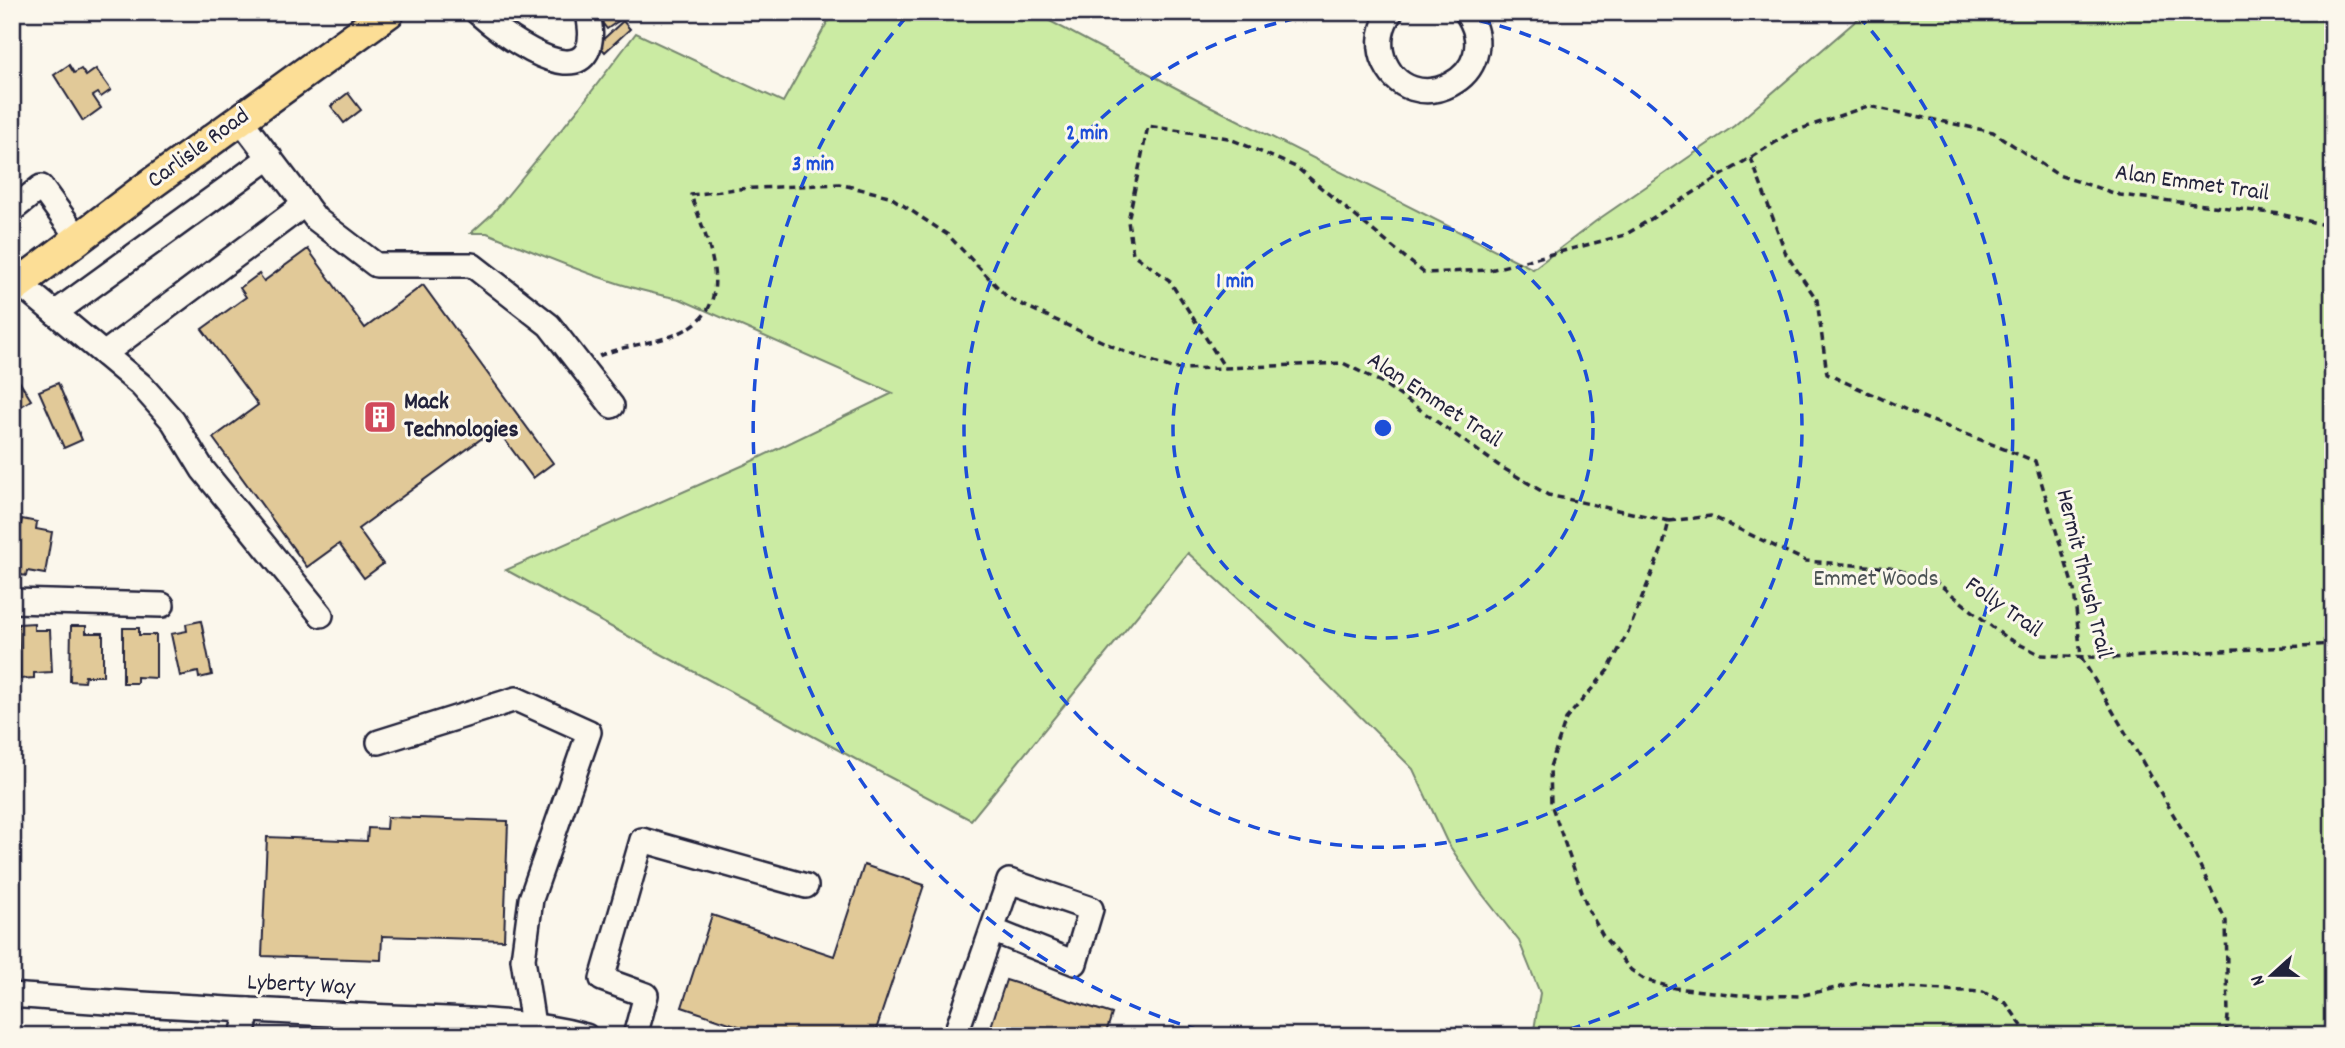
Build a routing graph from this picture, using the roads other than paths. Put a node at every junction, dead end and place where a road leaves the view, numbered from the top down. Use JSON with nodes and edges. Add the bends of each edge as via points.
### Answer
{"nodes":[{"id":1,"x":477,"y":12,"type":"edge"},
{"id":2,"x":588,"y":12,"type":"edge"},
{"id":3,"x":1391,"y":12,"type":"edge"},
{"id":4,"x":1466,"y":12,"type":"edge"},
{"id":5,"x":379,"y":15,"type":"edge"},
{"id":6,"x":240,"y":119,"type":"junction"},
{"id":7,"x":270,"y":158,"type":"junction"},
{"id":8,"x":305,"y":204,"type":"junction"},
{"id":9,"x":12,"y":210,"type":"edge"},
{"id":10,"x":78,"y":238,"type":"junction"},
{"id":11,"x":16,"y":286,"type":"edge"},
{"id":12,"x":55,"y":313,"type":"junction"},
{"id":13,"x":104,"y":354,"type":"junction"},
{"id":14,"x":612,"y":406,"type":"dead end"},
{"id":15,"x":12,"y":601,"type":"edge"},
{"id":16,"x":162,"y":605,"type":"dead end"},
{"id":17,"x":321,"y":615,"type":"dead end"},
{"id":18,"x":379,"y":742,"type":"dead end"},
{"id":19,"x":806,"y":886,"type":"dead end"},
{"id":20,"x":992,"y":930,"type":"dead end"},
{"id":21,"x":12,"y":995,"type":"edge"},
{"id":22,"x":248,"y":1010,"type":"junction"},
{"id":23,"x":471,"y":1027,"type":"edge"},
{"id":24,"x":541,"y":1029,"type":"edge"},
{"id":25,"x":243,"y":1036,"type":"edge"},
{"id":26,"x":586,"y":1036,"type":"edge"},
{"id":27,"x":635,"y":1036,"type":"edge"},
{"id":28,"x":955,"y":1036,"type":"edge"}],
"edges":[{"from":1,"to":2,"type":"street","via":[[530,50],[558,63],[573,61],[586,51]]},
{"from":3,"to":4,"type":"street","via":[[1381,34],[1386,66],[1411,88],[1426,91],[1456,83],[1475,58],[1475,28]]},
{"from":5,"to":6,"type":"main road","name":"Carlisle Road"},
{"from":6,"to":7,"type":"street"},
{"from":6,"to":10,"type":"main road","name":"Carlisle Road"},
{"from":7,"to":8,"type":"street"},
{"from":7,"to":12,"type":"street"},
{"from":8,"to":13,"type":"street"},
{"from":8,"to":14,"type":"street","via":[[316,219],[376,265],[472,265],[549,325]]},
{"from":9,"to":10,"type":"street","via":[[41,187]]},
{"from":10,"to":11,"type":"main road","name":"Carlisle Road"},
{"from":11,"to":12,"type":"street"},
{"from":12,"to":13,"type":"street"},
{"from":13,"to":17,"type":"street","via":[[141,385],[173,421],[203,470]]},
{"from":15,"to":16,"type":"street"},
{"from":18,"to":24,"type":"street","via":[[516,699],[589,732],[531,898],[523,960]]},
{"from":19,"to":27,"type":"street","via":[[642,840],[602,979],[646,995]]},
{"from":20,"to":28,"type":"street"},
{"from":21,"to":22,"type":"street","name":"Lyberty Way"},
{"from":22,"to":23,"type":"street","name":"Lyberty Way"},
{"from":22,"to":25,"type":"street"},
{"from":23,"to":24,"type":"street","name":"Lyberty Way"},
{"from":24,"to":26,"type":"street","name":"Lyberty Way"}]}
